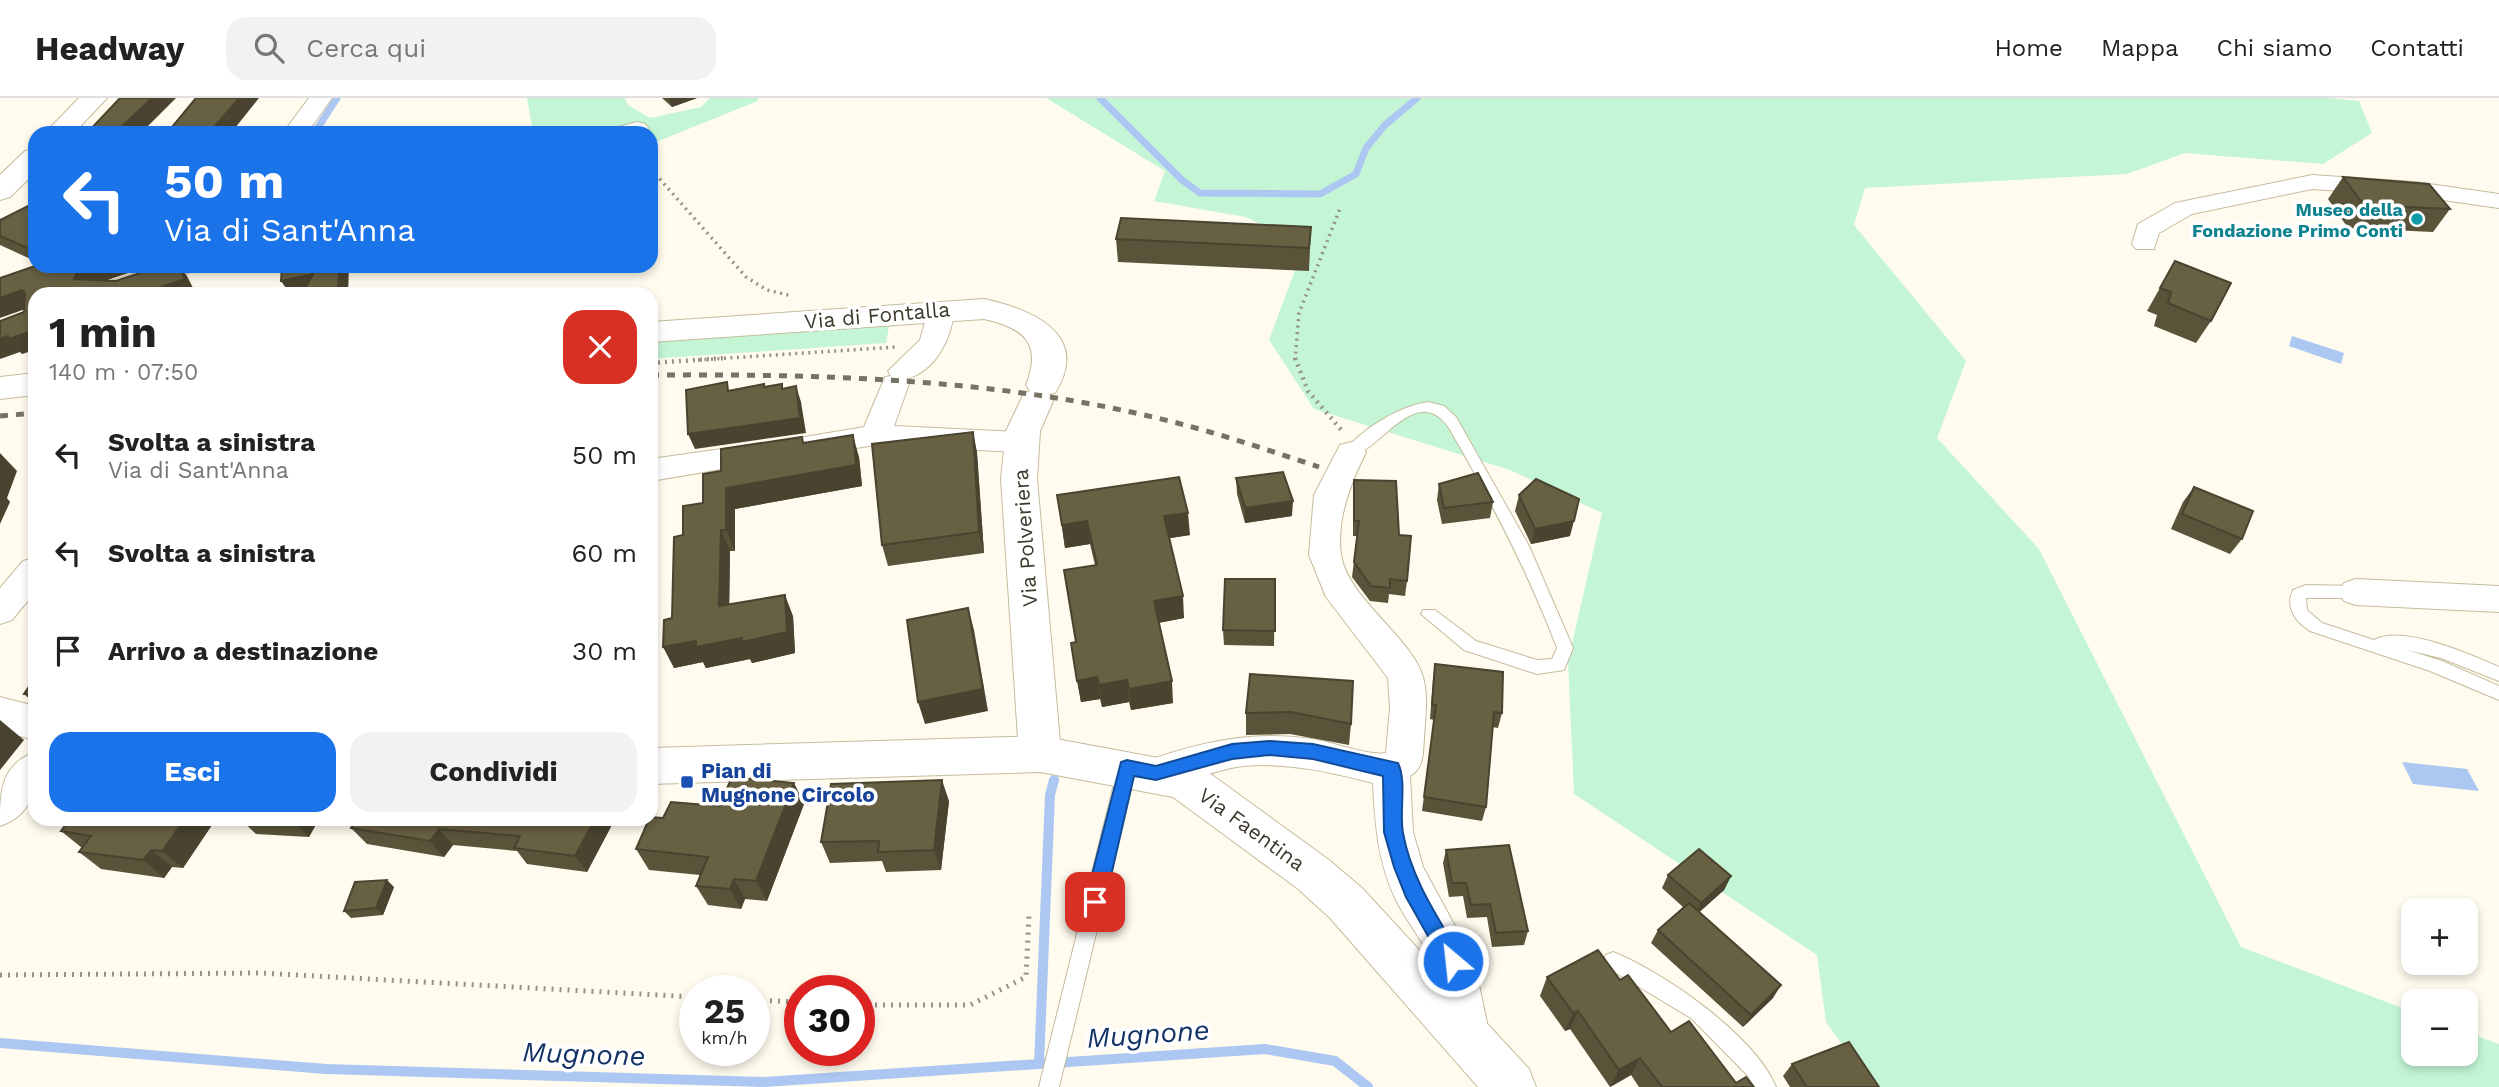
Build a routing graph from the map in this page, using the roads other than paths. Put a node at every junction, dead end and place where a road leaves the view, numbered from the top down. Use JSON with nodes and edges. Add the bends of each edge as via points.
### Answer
{"nodes":[{"id":1,"x":94,"y":98,"type":"edge"},
{"id":2,"x":321,"y":98,"type":"edge"},
{"id":3,"x":66,"y":126,"type":"edge"},
{"id":4,"x":300,"y":126,"type":"edge"},
{"id":5,"x":28,"y":164,"type":"edge"},
{"id":6,"x":0,"y":191,"type":"edge"},
{"id":7,"x":2499,"y":201,"type":"edge"},
{"id":8,"x":2145,"y":244,"type":"dead end"},
{"id":9,"x":161,"y":273,"type":"edge"},
{"id":10,"x":121,"y":287,"type":"edge"},
{"id":11,"x":940,"y":310,"type":"junction"},
{"id":12,"x":658,"y":331,"type":"edge"},
{"id":13,"x":28,"y":385,"type":"edge"},
{"id":14,"x":0,"y":388,"type":"edge"},
{"id":15,"x":876,"y":435,"type":"junction"},
{"id":16,"x":1020,"y":442,"type":"junction"},
{"id":17,"x":1351,"y":452,"type":"joint"},
{"id":18,"x":658,"y":470,"type":"edge"},
{"id":19,"x":28,"y":578,"type":"edge"},
{"id":20,"x":2356,"y":593,"type":"joint"},
{"id":21,"x":2499,"y":598,"type":"edge"},
{"id":22,"x":0,"y":612,"type":"edge"},
{"id":23,"x":1429,"y":614,"type":"dead end"},
{"id":24,"x":2378,"y":647,"type":"junction"},
{"id":25,"x":2499,"y":674,"type":"edge"},
{"id":26,"x":2499,"y":693,"type":"edge"},
{"id":27,"x":0,"y":714,"type":"edge"},
{"id":28,"x":28,"y":721,"type":"edge"},
{"id":29,"x":1040,"y":754,"type":"junction"},
{"id":30,"x":658,"y":766,"type":"edge"},
{"id":31,"x":1391,"y":768,"type":"junction"},
{"id":32,"x":1141,"y":770,"type":"junction"},
{"id":33,"x":28,"y":776,"type":"edge"},
{"id":34,"x":0,"y":810,"type":"edge"},
{"id":35,"x":1613,"y":961,"type":"dead end"},
{"id":36,"x":1469,"y":1039,"type":"junction"},
{"id":37,"x":1049,"y":1087,"type":"edge"},
{"id":38,"x":1511,"y":1087,"type":"edge"},
{"id":39,"x":1766,"y":1087,"type":"edge"}],
"edges":[{"from":1,"to":3,"type":"street"},
{"from":2,"to":4,"type":"street"},
{"from":5,"to":6,"type":"street"},
{"from":7,"to":8,"type":"street","via":[[2312,182],[2185,208],[2147,229]]},
{"from":9,"to":10,"type":"street"},
{"from":11,"to":12,"type":"street","name":"Via di Fontalla"},
{"from":11,"to":15,"type":"street","via":[[939,334],[898,378]]},
{"from":11,"to":16,"type":"street","name":"Via di Fontalla","via":[[1002,312],[1031,325],[1049,347],[1050,371]]},
{"from":13,"to":14,"type":"street"},
{"from":15,"to":16,"type":"street","name":"Via Polveriera"},
{"from":15,"to":18,"type":"street","name":"Via Polveriera"},
{"from":16,"to":29,"type":"street","name":"Via Polveriera"},
{"from":17,"to":23,"type":"lane","via":[[1413,410],[1430,407],[1447,415],[1504,509],[1541,582],[1565,648],[1558,665],[1537,667],[1470,646]]},
{"from":17,"to":31,"type":"street","via":[[1330,495],[1325,555],[1338,587],[1405,675],[1404,761]]},
{"from":19,"to":22,"type":"street"},
{"from":20,"to":21,"type":"street"},
{"from":20,"to":24,"type":"lane","via":[[2306,591],[2299,594],[2297,602],[2302,617],[2316,627]]},
{"from":24,"to":25,"type":"lane","via":[[2383,642],[2402,642],[2440,649]]},
{"from":24,"to":26,"type":"lane"},
{"from":27,"to":28,"type":"street"},
{"from":29,"to":30,"type":"street","name":"Via Faentina"},
{"from":29,"to":32,"type":"street","name":"Via Faentina"},
{"from":31,"to":32,"type":"street","via":[[1313,751],[1269,748]]},
{"from":31,"to":36,"type":"street","via":[[1394,832],[1403,867],[1453,961]]},
{"from":32,"to":36,"type":"street","name":"Via Faentina","via":[[1198,788],[1313,874],[1374,931]]},
{"from":32,"to":37,"type":"lane","via":[[1075,984]]},
{"from":33,"to":34,"type":"street"},
{"from":35,"to":39,"type":"lane","via":[[1698,1011],[1756,1070]]},
{"from":36,"to":38,"type":"street","name":"Via Faentina"}]}
